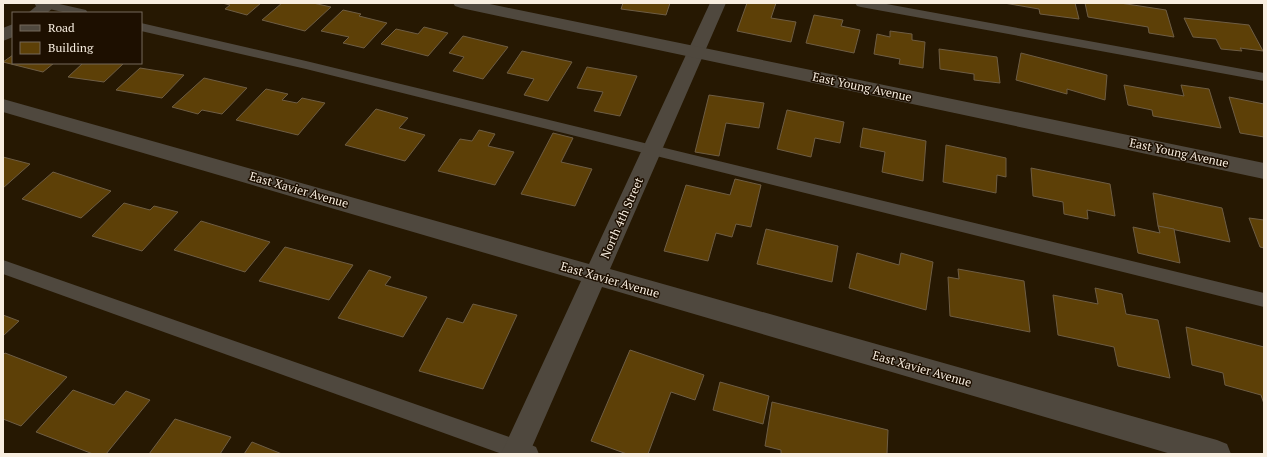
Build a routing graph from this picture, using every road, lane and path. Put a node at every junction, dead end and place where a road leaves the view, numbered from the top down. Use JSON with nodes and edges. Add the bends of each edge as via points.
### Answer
{"nodes":[{"id":1,"x":461,"y":3,"type":"edge"},
{"id":2,"x":718,"y":3,"type":"edge"},
{"id":3,"x":861,"y":3,"type":"edge"},
{"id":4,"x":44,"y":6,"type":"edge"},
{"id":5,"x":77,"y":12,"type":"edge"},
{"id":6,"x":142,"y":27,"type":"edge"},
{"id":7,"x":12,"y":30,"type":"edge"},
{"id":8,"x":3,"y":36,"type":"edge"},
{"id":9,"x":697,"y":52,"type":"junction"},
{"id":10,"x":1264,"y":77,"type":"edge"},
{"id":11,"x":3,"y":105,"type":"edge"},
{"id":12,"x":652,"y":151,"type":"junction"},
{"id":13,"x":1264,"y":171,"type":"edge"},
{"id":14,"x":3,"y":267,"type":"edge"},
{"id":15,"x":596,"y":276,"type":"junction"},
{"id":16,"x":1264,"y":300,"type":"edge"},
{"id":17,"x":521,"y":452,"type":"edge"},
{"id":18,"x":1217,"y":454,"type":"edge"}],
"edges":[{"from":1,"to":9,"type":"street","name":"East Young Avenue"},
{"from":2,"to":9,"type":"street","name":"North 4th Street"},
{"from":3,"to":10,"type":"lane"},
{"from":4,"to":5,"type":"lane"},
{"from":6,"to":12,"type":"lane"},
{"from":7,"to":8,"type":"street"},
{"from":9,"to":12,"type":"street","name":"North 4th Street"},
{"from":9,"to":13,"type":"street","name":"East Young Avenue"},
{"from":11,"to":15,"type":"street","name":"East Xavier Avenue"},
{"from":12,"to":15,"type":"street","name":"North 4th Street"},
{"from":12,"to":16,"type":"lane"},
{"from":14,"to":17,"type":"lane"},
{"from":15,"to":17,"type":"street","name":"North 4th Street"},
{"from":15,"to":18,"type":"street","name":"East Xavier Avenue"}]}
